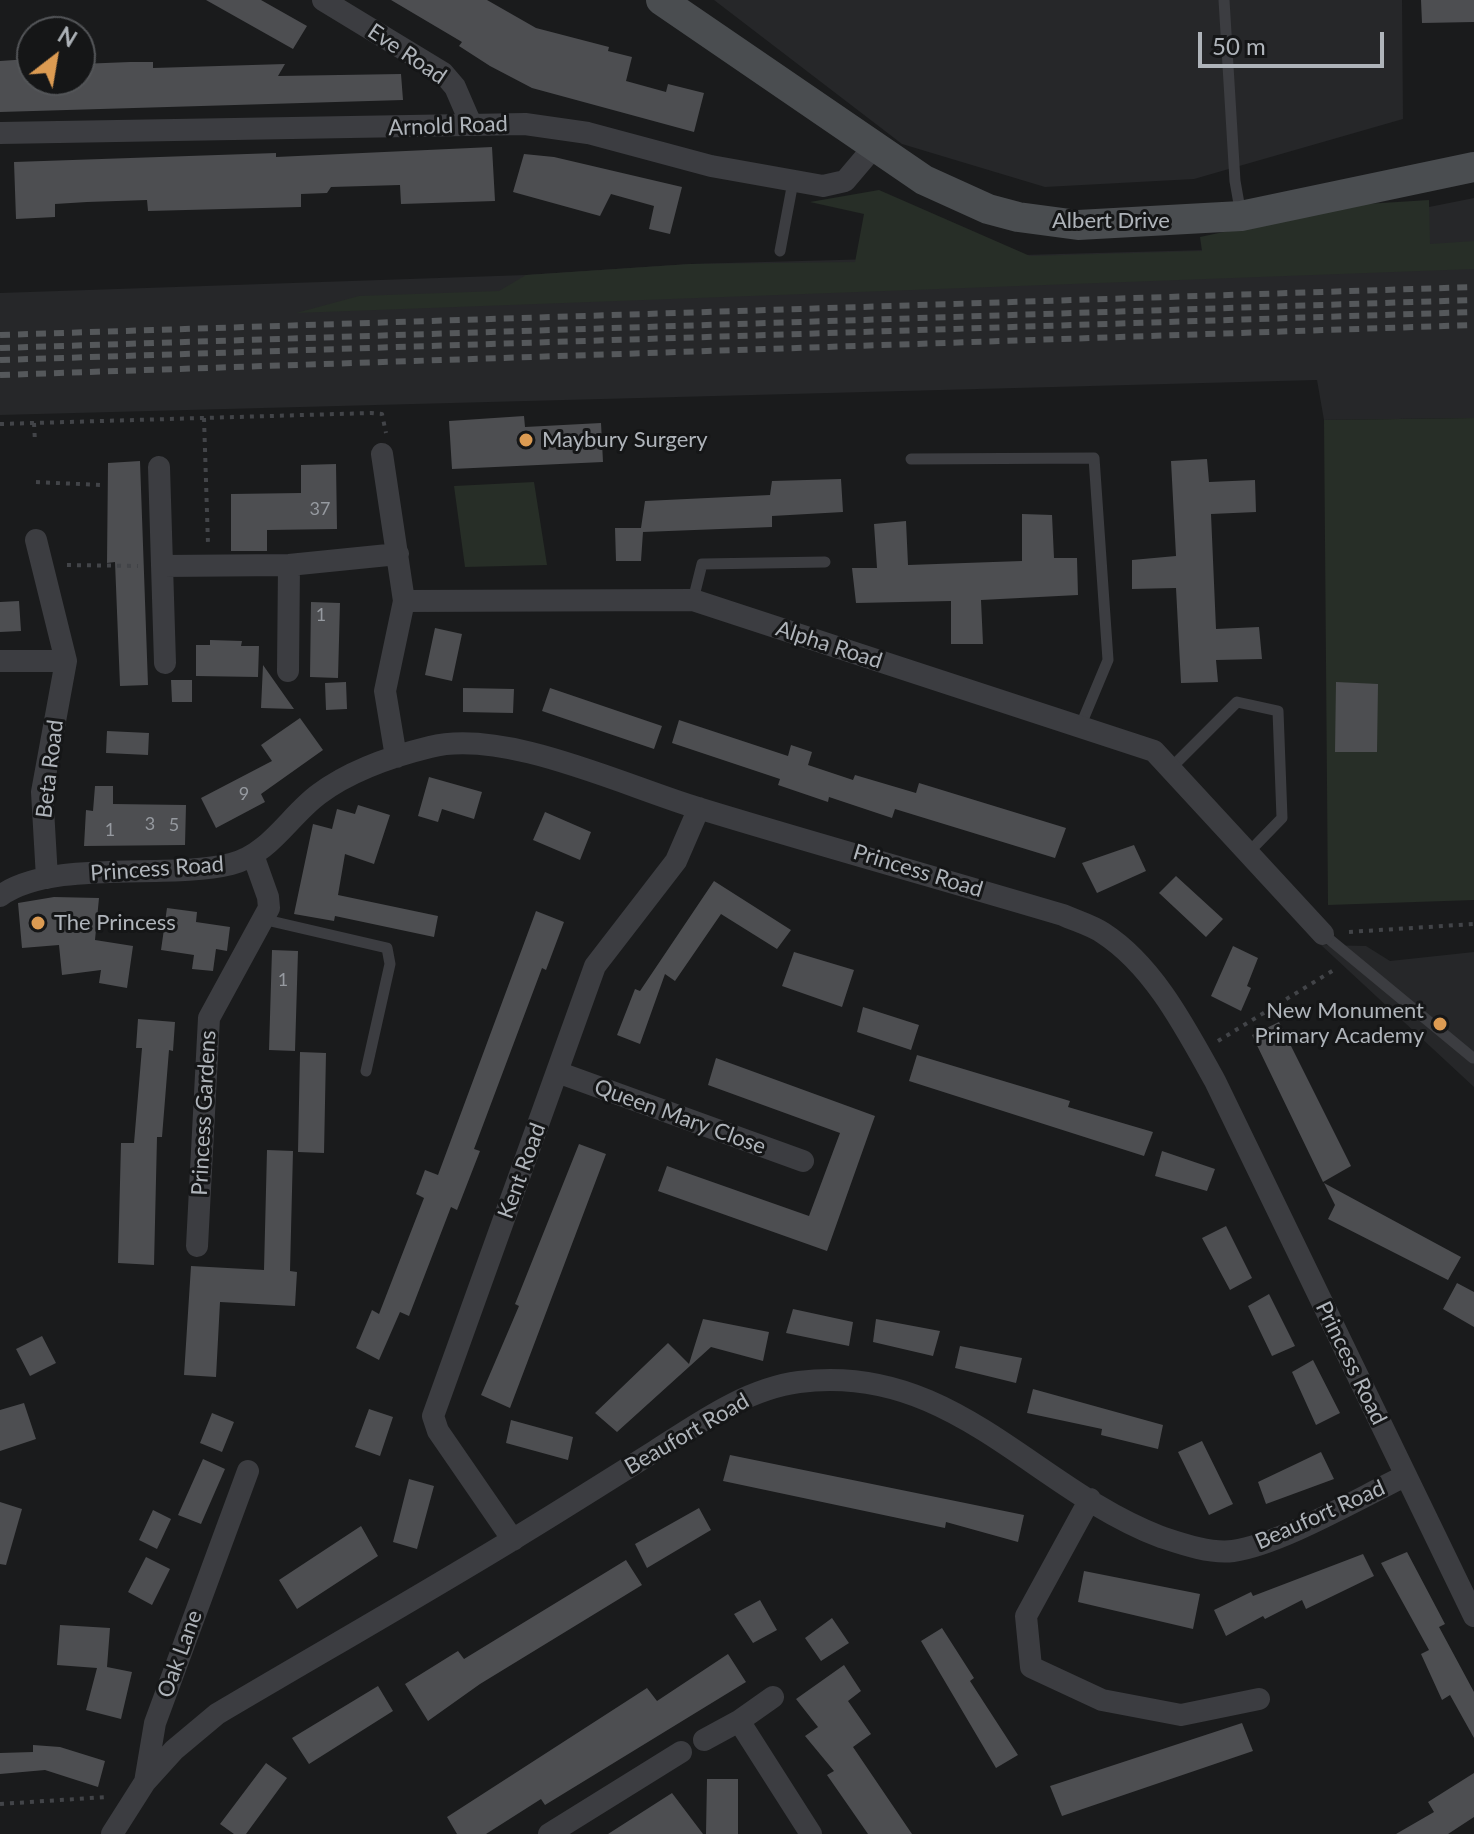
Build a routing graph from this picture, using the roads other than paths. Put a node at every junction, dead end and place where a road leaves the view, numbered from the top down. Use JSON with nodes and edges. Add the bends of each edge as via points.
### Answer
{"nodes":[{"id":1,"x":323,"y":0,"type":"edge"},
{"id":2,"x":661,"y":0,"type":"edge"},
{"id":3,"x":1224,"y":0,"type":"edge"},
{"id":4,"x":471,"y":124,"type":"junction"},
{"id":5,"x":0,"y":133,"type":"edge"},
{"id":6,"x":873,"y":148,"type":"junction"},
{"id":7,"x":1474,"y":167,"type":"edge"},
{"id":8,"x":793,"y":182,"type":"junction"},
{"id":9,"x":1241,"y":216,"type":"junction"},
{"id":10,"x":780,"y":251,"type":"dead end"},
{"id":11,"x":382,"y":454,"type":"road end"},
{"id":12,"x":911,"y":459,"type":"dead end"},
{"id":13,"x":159,"y":467,"type":"dead end"},
{"id":14,"x":36,"y":540,"type":"dead end"},
{"id":15,"x":398,"y":554,"type":"junction"},
{"id":16,"x":825,"y":562,"type":"dead end"},
{"id":17,"x":289,"y":565,"type":"junction"},
{"id":18,"x":162,"y":566,"type":"junction"},
{"id":19,"x":693,"y":600,"type":"junction"},
{"id":20,"x":404,"y":601,"type":"junction"},
{"id":21,"x":0,"y":661,"type":"edge"},
{"id":22,"x":66,"y":661,"type":"junction"},
{"id":23,"x":165,"y":663,"type":"dead end"},
{"id":24,"x":288,"y":671,"type":"dead end"},
{"id":25,"x":1080,"y":727,"type":"junction"},
{"id":26,"x":396,"y":757,"type":"junction"},
{"id":27,"x":1170,"y":769,"type":"junction"},
{"id":28,"x":699,"y":808,"type":"junction"},
{"id":29,"x":1248,"y":853,"type":"junction"},
{"id":30,"x":253,"y":855,"type":"junction"},
{"id":31,"x":47,"y":878,"type":"junction"},
{"id":32,"x":0,"y":896,"type":"edge"},
{"id":33,"x":262,"y":919,"type":"junction"},
{"id":34,"x":1323,"y":934,"type":"joint"},
{"id":35,"x":1473,"y":1058,"type":"edge"},
{"id":36,"x":366,"y":1071,"type":"dead end"},
{"id":37,"x":557,"y":1072,"type":"junction"},
{"id":38,"x":803,"y":1161,"type":"dead end"},
{"id":39,"x":197,"y":1246,"type":"dead end"},
{"id":40,"x":248,"y":1471,"type":"dead end"},
{"id":41,"x":1405,"y":1476,"type":"junction"},
{"id":42,"x":1090,"y":1499,"type":"junction"},
{"id":43,"x":513,"y":1540,"type":"junction"},
{"id":44,"x":1474,"y":1616,"type":"edge"},
{"id":45,"x":773,"y":1697,"type":"dead end"},
{"id":46,"x":1259,"y":1699,"type":"dead end"},
{"id":47,"x":739,"y":1721,"type":"junction"},
{"id":48,"x":704,"y":1740,"type":"dead end"},
{"id":49,"x":681,"y":1752,"type":"dead end"},
{"id":50,"x":141,"y":1789,"type":"junction"},
{"id":51,"x":551,"y":1833,"type":"edge"},
{"id":52,"x":112,"y":1834,"type":"edge"},
{"id":53,"x":811,"y":1834,"type":"edge"}],
"edges":[{"from":1,"to":4,"type":"street","name":"Eve Road","via":[[443,73]]},
{"from":2,"to":6,"type":"street","name":"Albert Drive"},
{"from":3,"to":9,"type":"lane"},
{"from":4,"to":5,"type":"street","name":"Arnold Road"},
{"from":4,"to":8,"type":"street","name":"Arnold Road","via":[[525,124],[588,133]]},
{"from":6,"to":8,"type":"street","name":"Arnold Road","via":[[845,181],[823,186]]},
{"from":6,"to":9,"type":"street","name":"Albert Drive","via":[[941,190],[1018,217],[1078,225]]},
{"from":7,"to":9,"type":"street","name":"Albert Drive"},
{"from":8,"to":10,"type":"lane"},
{"from":11,"to":15,"type":"street"},
{"from":12,"to":25,"type":"lane","via":[[1094,458],[1108,660]]},
{"from":13,"to":18,"type":"street"},
{"from":14,"to":22,"type":"street","name":"Beta Road"},
{"from":15,"to":17,"type":"street"},
{"from":15,"to":20,"type":"street"},
{"from":16,"to":19,"type":"lane","via":[[702,564]]},
{"from":17,"to":18,"type":"street"},
{"from":17,"to":24,"type":"street"},
{"from":18,"to":23,"type":"street"},
{"from":19,"to":20,"type":"street","name":"Alpha Road"},
{"from":19,"to":25,"type":"street","name":"Alpha Road"},
{"from":20,"to":26,"type":"street","via":[[385,691]]},
{"from":21,"to":22,"type":"street"},
{"from":22,"to":31,"type":"street","name":"Beta Road","via":[[42,792]]},
{"from":25,"to":27,"type":"street","name":"Alpha Road","via":[[1154,751]]},
{"from":26,"to":28,"type":"street","name":"Princess Road","via":[[434,746],[508,747]]},
{"from":26,"to":30,"type":"street","name":"Princess Road","via":[[322,791]]},
{"from":27,"to":29,"type":"street","name":"Alpha Road"},
{"from":27,"to":29,"type":"lane","via":[[1237,702],[1278,711],[1282,818]]},
{"from":28,"to":37,"type":"street","name":"Kent Road","via":[[676,861],[595,966]]},
{"from":28,"to":41,"type":"street","name":"Princess Road","via":[[1063,915],[1103,933],[1145,973],[1199,1053]]},
{"from":29,"to":34,"type":"street","name":"Alpha Road"},
{"from":30,"to":31,"type":"street","name":"Princess Road","via":[[209,869]]},
{"from":30,"to":33,"type":"street","name":"Princess Gardens","via":[[268,897]]},
{"from":31,"to":32,"type":"street","name":"Princess Road"},
{"from":33,"to":36,"type":"lane","via":[[387,948],[390,964]]},
{"from":33,"to":39,"type":"street","name":"Princess Gardens","via":[[209,1018]]},
{"from":34,"to":35,"type":"lane"},
{"from":37,"to":38,"type":"street","name":"Queen Mary Close"},
{"from":37,"to":43,"type":"street","name":"Kent Road","via":[[433,1416]]},
{"from":40,"to":50,"type":"street","name":"Oak Lane","via":[[155,1723]]},
{"from":41,"to":42,"type":"street","name":"Beaufort Road","via":[[1261,1544],[1230,1552],[1182,1544],[1130,1525]]},
{"from":41,"to":44,"type":"street","name":"Princess Road"},
{"from":42,"to":43,"type":"street","name":"Beaufort Road","via":[[962,1415],[900,1388],[852,1381],[798,1382],[749,1397],[701,1422]]},
{"from":42,"to":46,"type":"street","via":[[1026,1616],[1031,1667],[1102,1700],[1181,1715]]},
{"from":43,"to":50,"type":"street","name":"Beaufort Road","via":[[217,1714],[174,1750]]},
{"from":45,"to":47,"type":"street"},
{"from":47,"to":48,"type":"street"},
{"from":47,"to":53,"type":"street"},
{"from":49,"to":51,"type":"street"},
{"from":50,"to":52,"type":"street","name":"Oak Lane"}]}
